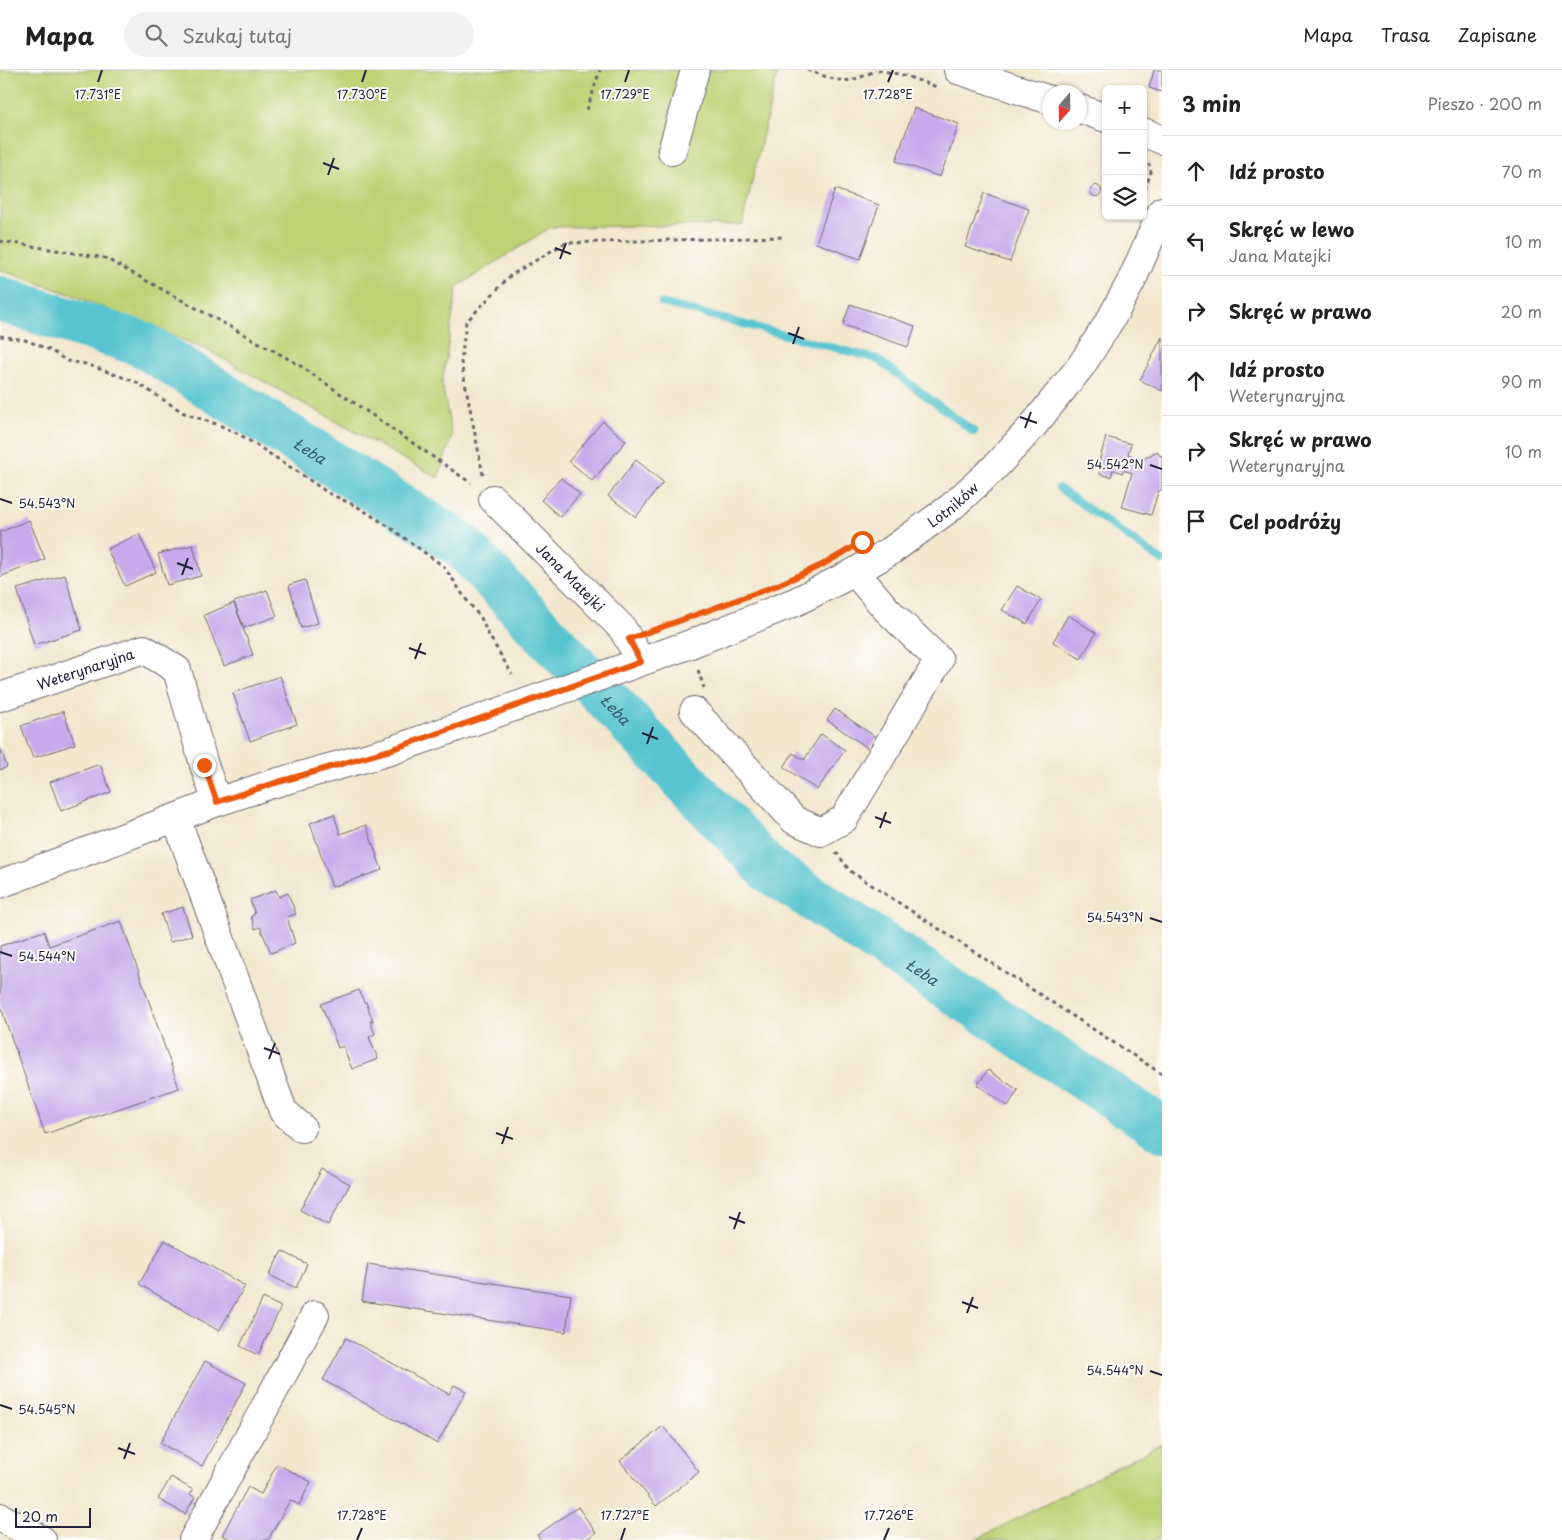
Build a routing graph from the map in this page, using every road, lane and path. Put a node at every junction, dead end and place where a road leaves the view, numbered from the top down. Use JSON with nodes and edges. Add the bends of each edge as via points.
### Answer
{"nodes":[{"id":1,"x":600,"y":70,"type":"edge"},
{"id":2,"x":695,"y":70,"type":"edge"},
{"id":3,"x":807,"y":70,"type":"edge"},
{"id":4,"x":876,"y":70,"type":"edge"},
{"id":5,"x":958,"y":70,"type":"edge"},
{"id":6,"x":1042,"y":97,"type":"edge"},
{"id":7,"x":587,"y":110,"type":"dead end"},
{"id":8,"x":1087,"y":111,"type":"edge"},
{"id":9,"x":1102,"y":117,"type":"edge"},
{"id":10,"x":1147,"y":134,"type":"edge"},
{"id":11,"x":1162,"y":140,"type":"edge"},
{"id":12,"x":672,"y":151,"type":"dead end"},
{"id":13,"x":1147,"y":163,"type":"edge"},
{"id":14,"x":1147,"y":183,"type":"edge"},
{"id":15,"x":1162,"y":211,"type":"edge"},
{"id":16,"x":783,"y":237,"type":"dead end"},
{"id":17,"x":0,"y":242,"type":"edge"},
{"id":18,"x":0,"y":336,"type":"edge"},
{"id":19,"x":493,"y":499,"type":"junction"},
{"id":20,"x":855,"y":572,"type":"junction"},
{"id":21,"x":634,"y":664,"type":"junction"},
{"id":22,"x":512,"y":674,"type":"dead end"},
{"id":23,"x":0,"y":697,"type":"edge"},
{"id":24,"x":694,"y":711,"type":"dead end"},
{"id":25,"x":217,"y":802,"type":"junction"},
{"id":26,"x":176,"y":818,"type":"junction"},
{"id":27,"x":821,"y":832,"type":"junction"},
{"id":28,"x":0,"y":884,"type":"edge"},
{"id":29,"x":1162,"y":1074,"type":"edge"},
{"id":30,"x":302,"y":1128,"type":"dead end"},
{"id":31,"x":315,"y":1316,"type":"dead end"},
{"id":32,"x":0,"y":1516,"type":"edge"},
{"id":33,"x":42,"y":1540,"type":"edge"},
{"id":34,"x":193,"y":1540,"type":"edge"}],
"edges":[{"from":1,"to":7,"type":"path"},
{"from":2,"to":12,"type":"street"},
{"from":3,"to":4,"type":"path","via":[[848,82]]},
{"from":5,"to":6,"type":"street"},
{"from":8,"to":9,"type":"street"},
{"from":10,"to":11,"type":"street"},
{"from":13,"to":14,"type":"path","via":[[1151,172]]},
{"from":15,"to":20,"type":"street","name":"Lotników","via":[[1112,317],[1081,366],[1038,420],[993,469],[950,508]]},
{"from":16,"to":19,"type":"path","via":[[565,244],[511,275],[466,322],[461,362],[483,476]]},
{"from":17,"to":19,"type":"path","via":[[105,258],[296,363]]},
{"from":18,"to":22,"type":"path","via":[[25,340],[67,361],[86,364],[136,382],[184,413],[239,434],[328,493],[388,526],[443,566],[481,618]]},
{"from":19,"to":21,"type":"street","name":"Jana Matejki","via":[[622,628]]},
{"from":20,"to":21,"type":"street","name":"Lotników","via":[[779,609]]},
{"from":20,"to":27,"type":"street","via":[[939,660],[844,818]]},
{"from":21,"to":25,"type":"street","name":"Lotników","via":[[390,750]]},
{"from":23,"to":25,"type":"street","name":"Weterynaryjna","via":[[144,649],[177,670]]},
{"from":24,"to":27,"type":"street","via":[[794,820]]},
{"from":25,"to":26,"type":"street"},
{"from":26,"to":28,"type":"street"},
{"from":26,"to":30,"type":"street","via":[[283,1110]]},
{"from":27,"to":29,"type":"path","via":[[850,871]]},
{"from":31,"to":34,"type":"street"},
{"from":32,"to":33,"type":"street"}]}
